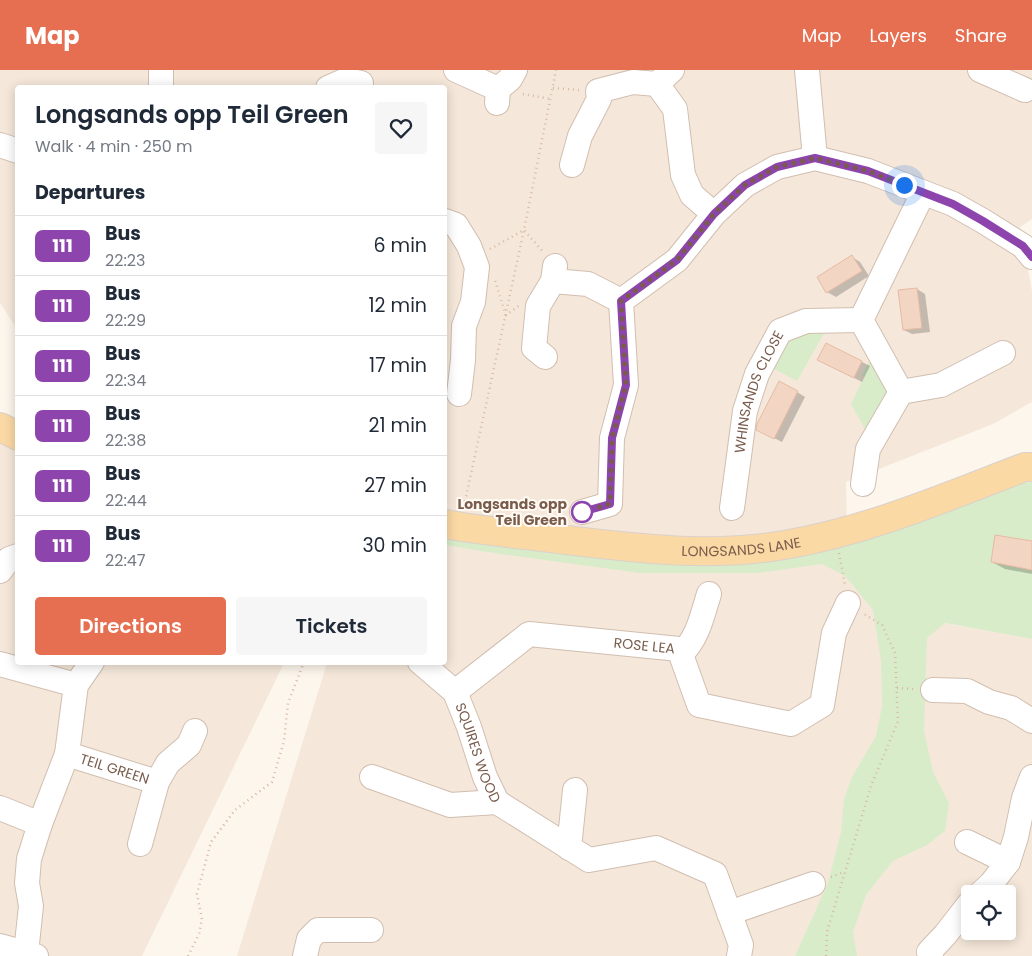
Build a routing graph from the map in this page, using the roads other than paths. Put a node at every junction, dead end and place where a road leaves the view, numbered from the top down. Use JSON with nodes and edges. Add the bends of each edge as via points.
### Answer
{"nodes":[{"id":1,"x":161,"y":70,"type":"edge"},
{"id":2,"x":456,"y":70,"type":"edge"},
{"id":3,"x":515,"y":70,"type":"edge"},
{"id":4,"x":807,"y":70,"type":"edge"},
{"id":5,"x":980,"y":70,"type":"edge"},
{"id":6,"x":665,"y":77,"type":"edge"},
{"id":7,"x":364,"y":80,"type":"edge"},
{"id":8,"x":161,"y":85,"type":"edge"},
{"id":9,"x":333,"y":85,"type":"edge"},
{"id":10,"x":1025,"y":90,"type":"dead end"},
{"id":11,"x":0,"y":145,"type":"edge"},
{"id":12,"x":15,"y":150,"type":"edge"},
{"id":13,"x":815,"y":158,"type":"junction"},
{"id":14,"x":572,"y":165,"type":"dead end"},
{"id":15,"x":923,"y":192,"type":"junction"},
{"id":16,"x":714,"y":214,"type":"junction"},
{"id":17,"x":447,"y":222,"type":"edge"},
{"id":18,"x":1029,"y":248,"type":"edge"},
{"id":19,"x":621,"y":301,"type":"junction"},
{"id":20,"x":862,"y":320,"type":"junction"},
{"id":21,"x":1003,"y":353,"type":"dead end"},
{"id":22,"x":545,"y":357,"type":"dead end"},
{"id":23,"x":901,"y":392,"type":"junction"},
{"id":24,"x":458,"y":394,"type":"dead end"},
{"id":25,"x":0,"y":427,"type":"edge"},
{"id":26,"x":15,"y":434,"type":"edge"},
{"id":27,"x":0,"y":444,"type":"edge"},
{"id":28,"x":15,"y":446,"type":"edge"},
{"id":29,"x":1030,"y":465,"type":"edge"},
{"id":30,"x":863,"y":484,"type":"dead end"},
{"id":31,"x":732,"y":508,"type":"dead end"},
{"id":32,"x":582,"y":512,"type":"dead end"},
{"id":33,"x":452,"y":525,"type":"edge"},
{"id":34,"x":709,"y":594,"type":"dead end"},
{"id":35,"x":848,"y":604,"type":"road end"},
{"id":36,"x":681,"y":654,"type":"junction"},
{"id":37,"x":0,"y":664,"type":"edge"},
{"id":38,"x":90,"y":665,"type":"edge"},
{"id":39,"x":424,"y":665,"type":"edge"},
{"id":40,"x":76,"y":685,"type":"junction"},
{"id":41,"x":933,"y":690,"type":"dead end"},
{"id":42,"x":455,"y":692,"type":"junction"},
{"id":43,"x":1032,"y":721,"type":"edge"},
{"id":44,"x":195,"y":731,"type":"dead end"},
{"id":45,"x":67,"y":754,"type":"junction"},
{"id":46,"x":372,"y":777,"type":"dead end"},
{"id":47,"x":1032,"y":778,"type":"edge"},
{"id":48,"x":157,"y":782,"type":"junction"},
{"id":49,"x":574,"y":790,"type":"dead end"},
{"id":50,"x":497,"y":802,"type":"junction"},
{"id":51,"x":0,"y":808,"type":"edge"},
{"id":52,"x":40,"y":824,"type":"junction"},
{"id":53,"x":967,"y":842,"type":"dead end"},
{"id":54,"x":140,"y":844,"type":"dead end"},
{"id":55,"x":569,"y":848,"type":"junction"},
{"id":56,"x":1008,"y":862,"type":"junction"},
{"id":57,"x":813,"y":884,"type":"dead end"},
{"id":58,"x":990,"y":885,"type":"edge"},
{"id":59,"x":729,"y":913,"type":"junction"},
{"id":60,"x":961,"y":915,"type":"edge"},
{"id":61,"x":371,"y":930,"type":"dead end"},
{"id":62,"x":0,"y":946,"type":"edge"},
{"id":63,"x":31,"y":955,"type":"edge"},
{"id":64,"x":925,"y":955,"type":"edge"},
{"id":65,"x":305,"y":956,"type":"edge"},
{"id":66,"x":739,"y":956,"type":"edge"}],
"edges":[{"from":1,"to":8,"type":"street"},
{"from":2,"to":3,"type":"street","via":[[497,96]]},
{"from":4,"to":13,"type":"street"},
{"from":5,"to":10,"type":"street"},
{"from":6,"to":14,"type":"street","via":[[633,82],[596,99]]},
{"from":6,"to":16,"type":"street","via":[[674,109],[683,175],[692,195]]},
{"from":7,"to":9,"type":"street","via":[[346,80]]},
{"from":11,"to":12,"type":"street"},
{"from":13,"to":15,"type":"street","via":[[868,171]]},
{"from":13,"to":16,"type":"street","via":[[777,167],[745,185]]},
{"from":15,"to":18,"type":"street","via":[[953,204]]},
{"from":15,"to":20,"type":"street"},
{"from":16,"to":19,"type":"street","via":[[677,260]]},
{"from":17,"to":24,"type":"street","via":[[456,225],[477,267],[473,302],[464,326]]},
{"from":19,"to":22,"type":"street","via":[[588,284],[554,274],[538,306],[534,348]]},
{"from":19,"to":32,"type":"street","via":[[626,385],[612,438],[610,504]]},
{"from":20,"to":23,"type":"street"},
{"from":20,"to":31,"type":"street","name":"WHINSANDS CLOSE","via":[[806,321],[780,331],[757,374],[745,411]]},
{"from":21,"to":23,"type":"street","via":[[941,385]]},
{"from":23,"to":30,"type":"street","via":[[868,449]]},
{"from":25,"to":26,"type":"main road"},
{"from":27,"to":28,"type":"main road"},
{"from":29,"to":33,"type":"main road","name":"LONGSANDS LANE","via":[[835,535],[729,551],[633,548]]},
{"from":34,"to":36,"type":"street","via":[[694,637]]},
{"from":35,"to":36,"type":"street","name":"ROSE LEA","via":[[834,633],[822,705],[791,724],[699,705]]},
{"from":36,"to":42,"type":"street","name":"ROSE LEA","via":[[679,649],[529,634]]},
{"from":37,"to":40,"type":"street"},
{"from":38,"to":40,"type":"street","name":"TEIL GREEN"},
{"from":39,"to":42,"type":"street","name":"SQUIRES WOOD"},
{"from":40,"to":45,"type":"street","name":"TEIL GREEN"},
{"from":41,"to":43,"type":"street","via":[[967,690],[989,702],[1011,708]]},
{"from":42,"to":50,"type":"street","name":"SQUIRES WOOD"},
{"from":44,"to":48,"type":"street","via":[[189,745],[168,763]]},
{"from":45,"to":48,"type":"street","name":"TEIL GREEN"},
{"from":45,"to":52,"type":"street","name":"TEIL GREEN"},
{"from":46,"to":50,"type":"street","via":[[450,804]]},
{"from":47,"to":56,"type":"street"},
{"from":48,"to":54,"type":"street","name":"TEIL GREEN"},
{"from":49,"to":55,"type":"street"},
{"from":50,"to":55,"type":"street","name":"SQUIRES WOOD"},
{"from":51,"to":52,"type":"street"},
{"from":52,"to":63,"type":"street","name":"TEIL GREEN","via":[[26,884],[31,906]]},
{"from":53,"to":56,"type":"street"},
{"from":55,"to":59,"type":"street","name":"SQUIRES WOOD","via":[[589,860],[656,848],[715,874]]},
{"from":56,"to":58,"type":"street"},
{"from":57,"to":59,"type":"street"},
{"from":59,"to":66,"type":"street","name":"SQUIRES WOOD","via":[[741,945]]},
{"from":60,"to":64,"type":"street"},
{"from":61,"to":65,"type":"street","via":[[318,930],[309,939]]},
{"from":62,"to":63,"type":"street"}]}
